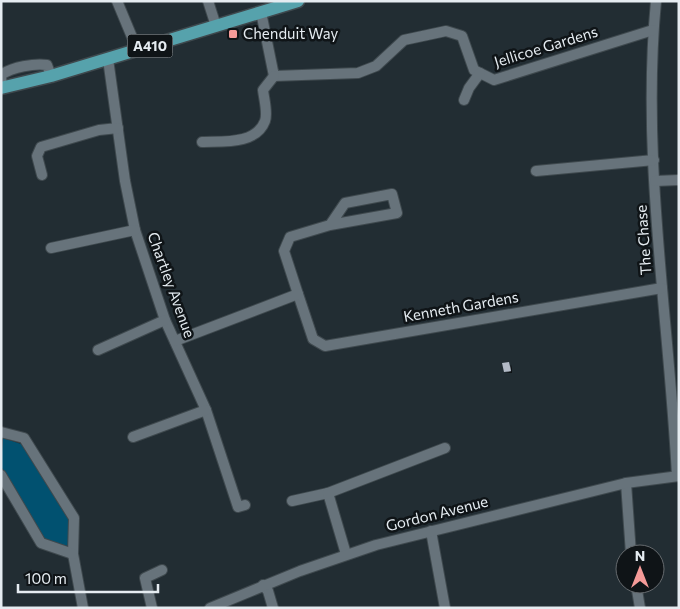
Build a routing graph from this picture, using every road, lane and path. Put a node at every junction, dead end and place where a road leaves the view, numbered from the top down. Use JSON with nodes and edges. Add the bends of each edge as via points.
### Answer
{"nodes":[{"id":1,"x":118,"y":1,"type":"edge"},
{"id":2,"x":208,"y":1,"type":"edge"},
{"id":3,"x":298,"y":1,"type":"edge"},
{"id":4,"x":656,"y":1,"type":"edge"},
{"id":5,"x":261,"y":12,"type":"junction"},
{"id":6,"x":216,"y":26,"type":"junction"},
{"id":7,"x":653,"y":30,"type":"junction"},
{"id":8,"x":137,"y":50,"type":"junction"},
{"id":9,"x":108,"y":58,"type":"junction"},
{"id":10,"x":480,"y":73,"type":"junction"},
{"id":11,"x":274,"y":76,"type":"junction"},
{"id":12,"x":2,"y":88,"type":"edge"},
{"id":13,"x":464,"y":100,"type":"dead end"},
{"id":14,"x":118,"y":128,"type":"junction"},
{"id":15,"x":202,"y":142,"type":"dead end"},
{"id":16,"x":654,"y":160,"type":"junction"},
{"id":17,"x":536,"y":172,"type":"dead end"},
{"id":18,"x":42,"y":175,"type":"dead end"},
{"id":19,"x":679,"y":180,"type":"edge"},
{"id":20,"x":655,"y":181,"type":"junction"},
{"id":21,"x":330,"y":225,"type":"junction"},
{"id":22,"x":135,"y":230,"type":"junction"},
{"id":23,"x":52,"y":248,"type":"dead end"},
{"id":24,"x":662,"y":288,"type":"junction"},
{"id":25,"x":298,"y":294,"type":"junction"},
{"id":26,"x":165,"y":320,"type":"junction"},
{"id":27,"x":175,"y":341,"type":"junction"},
{"id":28,"x":98,"y":350,"type":"dead end"},
{"id":29,"x":206,"y":410,"type":"junction"},
{"id":30,"x":1,"y":432,"type":"edge"},
{"id":31,"x":133,"y":437,"type":"dead end"},
{"id":32,"x":445,"y":448,"type":"dead end"},
{"id":33,"x":1,"y":475,"type":"edge"},
{"id":34,"x":678,"y":476,"type":"edge"},
{"id":35,"x":626,"y":482,"type":"junction"},
{"id":36,"x":328,"y":493,"type":"junction"},
{"id":37,"x":292,"y":501,"type":"dead end"},
{"id":38,"x":244,"y":505,"type":"dead end"},
{"id":39,"x":431,"y":532,"type":"junction"},
{"id":40,"x":630,"y":544,"type":"edge"},
{"id":41,"x":73,"y":554,"type":"junction"},
{"id":42,"x":346,"y":554,"type":"junction"},
{"id":43,"x":162,"y":570,"type":"dead end"},
{"id":44,"x":263,"y":585,"type":"junction"},
{"id":45,"x":638,"y":594,"type":"edge"},
{"id":46,"x":83,"y":608,"type":"edge"},
{"id":47,"x":152,"y":608,"type":"edge"},
{"id":48,"x":210,"y":608,"type":"edge"},
{"id":49,"x":273,"y":608,"type":"edge"},
{"id":50,"x":445,"y":608,"type":"edge"},
{"id":51,"x":640,"y":608,"type":"edge"}],
"edges":[{"from":1,"to":8,"type":"street"},
{"from":2,"to":6,"type":"street"},
{"from":3,"to":5,"type":"main road","number":"A410"},
{"from":4,"to":7,"type":"street","name":"The Chase"},
{"from":5,"to":6,"type":"main road","number":"A410"},
{"from":5,"to":11,"type":"street"},
{"from":6,"to":8,"type":"main road","number":"A410"},
{"from":7,"to":10,"type":"street","name":"Jellicoe Gardens","via":[[494,80]]},
{"from":7,"to":16,"type":"street","name":"The Chase"},
{"from":8,"to":9,"type":"main road","number":"A410"},
{"from":9,"to":12,"type":"main road","number":"A410"},
{"from":9,"to":14,"type":"street","name":"Chartley Avenue"},
{"from":10,"to":11,"type":"street","name":"Jellicoe Gardens","via":[[474,70],[462,36],[446,31],[404,40],[376,66],[358,73]]},
{"from":10,"to":13,"type":"street"},
{"from":11,"to":15,"type":"street","via":[[263,90],[266,120],[256,134],[236,140]]},
{"from":14,"to":18,"type":"street","via":[[99,130],[40,147],[36,156]]},
{"from":14,"to":22,"type":"street","name":"Chartley Avenue"},
{"from":16,"to":17,"type":"street"},
{"from":16,"to":20,"type":"street","name":"The Chase"},
{"from":19,"to":20,"type":"street"},
{"from":20,"to":24,"type":"street","name":"The Chase"},
{"from":21,"to":21,"type":"street","via":[[397,213],[392,194],[345,203]]},
{"from":21,"to":25,"type":"street","name":"Kenneth Gardens","via":[[290,237],[284,251]]},
{"from":22,"to":23,"type":"street"},
{"from":22,"to":26,"type":"street","name":"Chartley Avenue"},
{"from":24,"to":25,"type":"street","name":"Kenneth Gardens","via":[[325,346],[313,339]]},
{"from":24,"to":34,"type":"street","name":"The Chase"},
{"from":25,"to":27,"type":"street"},
{"from":26,"to":27,"type":"street","name":"Chartley Avenue"},
{"from":26,"to":28,"type":"street"},
{"from":27,"to":29,"type":"street","name":"Chartley Avenue"},
{"from":29,"to":31,"type":"street"},
{"from":29,"to":38,"type":"street","name":"Chartley Avenue","via":[[238,506]]},
{"from":30,"to":41,"type":"street","via":[[24,438],[74,518]]},
{"from":32,"to":36,"type":"street"},
{"from":33,"to":41,"type":"street","via":[[41,544]]},
{"from":34,"to":35,"type":"street","name":"Gordon Avenue"},
{"from":35,"to":39,"type":"street","name":"Gordon Avenue"},
{"from":35,"to":40,"type":"street"},
{"from":36,"to":37,"type":"street"},
{"from":36,"to":42,"type":"street"},
{"from":39,"to":42,"type":"street","name":"Gordon Avenue"},
{"from":39,"to":50,"type":"street"},
{"from":41,"to":46,"type":"street"},
{"from":42,"to":44,"type":"street","name":"Gordon Avenue"},
{"from":43,"to":47,"type":"street","via":[[145,578]]},
{"from":44,"to":48,"type":"street","name":"Gordon Avenue"},
{"from":44,"to":49,"type":"street"},
{"from":45,"to":51,"type":"street"}]}
